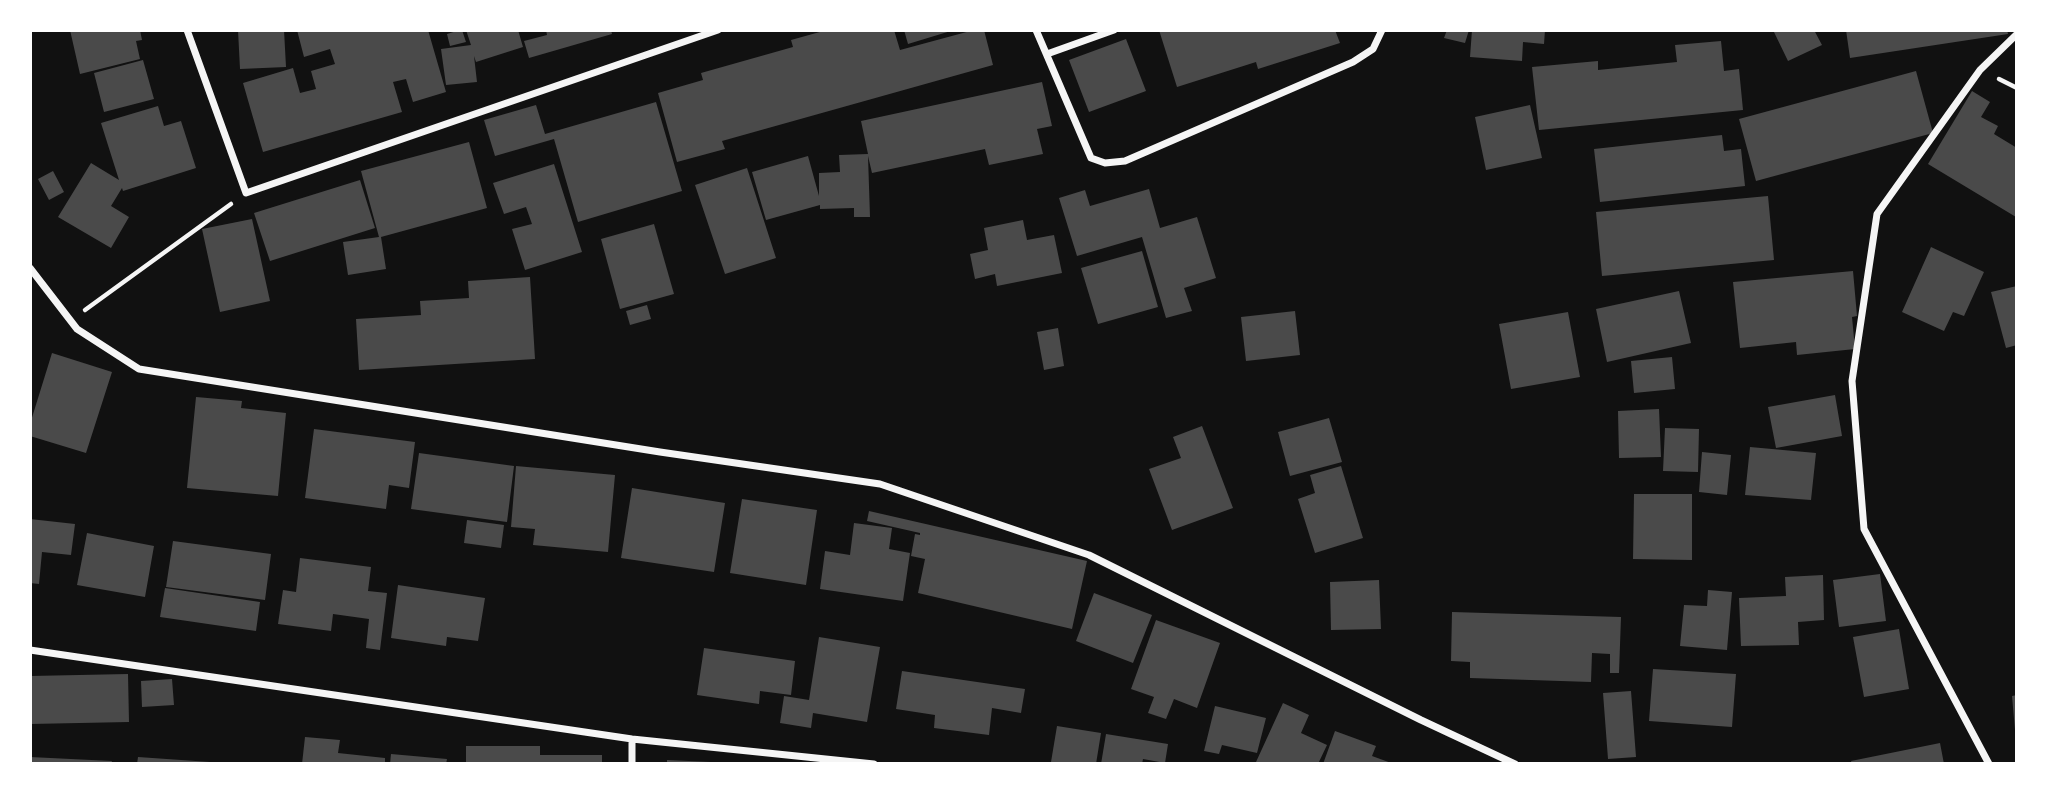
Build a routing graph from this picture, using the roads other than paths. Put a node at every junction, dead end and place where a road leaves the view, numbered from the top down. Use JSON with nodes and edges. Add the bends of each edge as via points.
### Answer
{"nodes":[{"id":1,"x":187,"y":30,"type":"edge"},
{"id":2,"x":718,"y":30,"type":"edge"},
{"id":3,"x":1036,"y":30,"type":"edge"},
{"id":4,"x":1114,"y":30,"type":"edge"},
{"id":5,"x":1382,"y":30,"type":"edge"},
{"id":6,"x":2017,"y":34,"type":"edge"},
{"id":7,"x":1047,"y":54,"type":"junction"},
{"id":8,"x":30,"y":268,"type":"edge"},
{"id":9,"x":30,"y":650,"type":"edge"},
{"id":10,"x":632,"y":739,"type":"junction"},
{"id":11,"x":632,"y":764,"type":"edge"},
{"id":12,"x":874,"y":764,"type":"edge"},
{"id":13,"x":1515,"y":764,"type":"edge"},
{"id":14,"x":1989,"y":764,"type":"edge"}],
"edges":[{"from":1,"to":2,"type":"street","via":[[246,193]]},
{"from":3,"to":7,"type":"street"},
{"from":4,"to":7,"type":"street"},
{"from":5,"to":7,"type":"street","via":[[1373,49],[1353,62],[1125,161],[1105,163],[1091,158]]},
{"from":6,"to":14,"type":"street","via":[[1980,70],[1877,214],[1852,381],[1864,529]]},
{"from":8,"to":13,"type":"street","via":[[77,329],[139,369],[880,484],[1090,555]]},
{"from":9,"to":10,"type":"street"},
{"from":10,"to":11,"type":"street"},
{"from":10,"to":12,"type":"street"}]}
